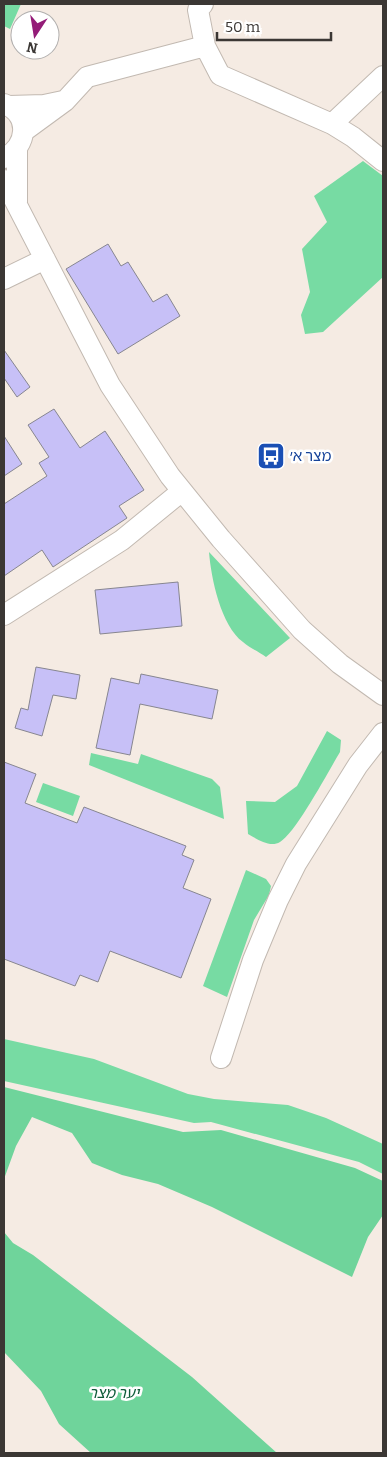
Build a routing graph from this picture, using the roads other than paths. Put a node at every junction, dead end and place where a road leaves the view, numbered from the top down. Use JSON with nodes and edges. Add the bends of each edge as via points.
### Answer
{"nodes":[{"id":1,"x":202,"y":4,"type":"edge"},
{"id":2,"x":205,"y":46,"type":"junction"},
{"id":3,"x":383,"y":76,"type":"edge"},
{"id":4,"x":64,"y":101,"type":"junction"},
{"id":5,"x":6,"y":105,"type":"edge"},
{"id":6,"x":332,"y":124,"type":"junction"},
{"id":7,"x":15,"y":146,"type":"edge"},
{"id":8,"x":383,"y":161,"type":"edge"},
{"id":9,"x":4,"y":180,"type":"edge"},
{"id":10,"x":16,"y":202,"type":"junction"},
{"id":11,"x":45,"y":258,"type":"junction"},
{"id":12,"x":4,"y":279,"type":"edge"},
{"id":13,"x":182,"y":491,"type":"junction"},
{"id":14,"x":4,"y":616,"type":"edge"},
{"id":15,"x":383,"y":695,"type":"edge"},
{"id":16,"x":383,"y":733,"type":"edge"},
{"id":17,"x":221,"y":1058,"type":"dead end"}],
"edges":[{"from":1,"to":2,"type":"street","via":[[198,10]]},
{"from":2,"to":4,"type":"street","via":[[87,77]]},
{"from":2,"to":6,"type":"street","via":[[220,76]]},
{"from":3,"to":6,"type":"street"},
{"from":4,"to":5,"type":"street","via":[[44,105]]},
{"from":4,"to":7,"type":"street"},
{"from":5,"to":7,"type":"street","via":[[20,117]]},
{"from":6,"to":8,"type":"street"},
{"from":7,"to":10,"type":"street"},
{"from":9,"to":10,"type":"street"},
{"from":10,"to":11,"type":"street"},
{"from":11,"to":12,"type":"street"},
{"from":11,"to":13,"type":"street","via":[[110,384],[147,444]]},
{"from":13,"to":14,"type":"street","via":[[122,540]]},
{"from":13,"to":15,"type":"street","via":[[302,630],[340,664]]},
{"from":16,"to":17,"type":"street","via":[[358,764],[296,864],[278,900],[253,960]]}]}
